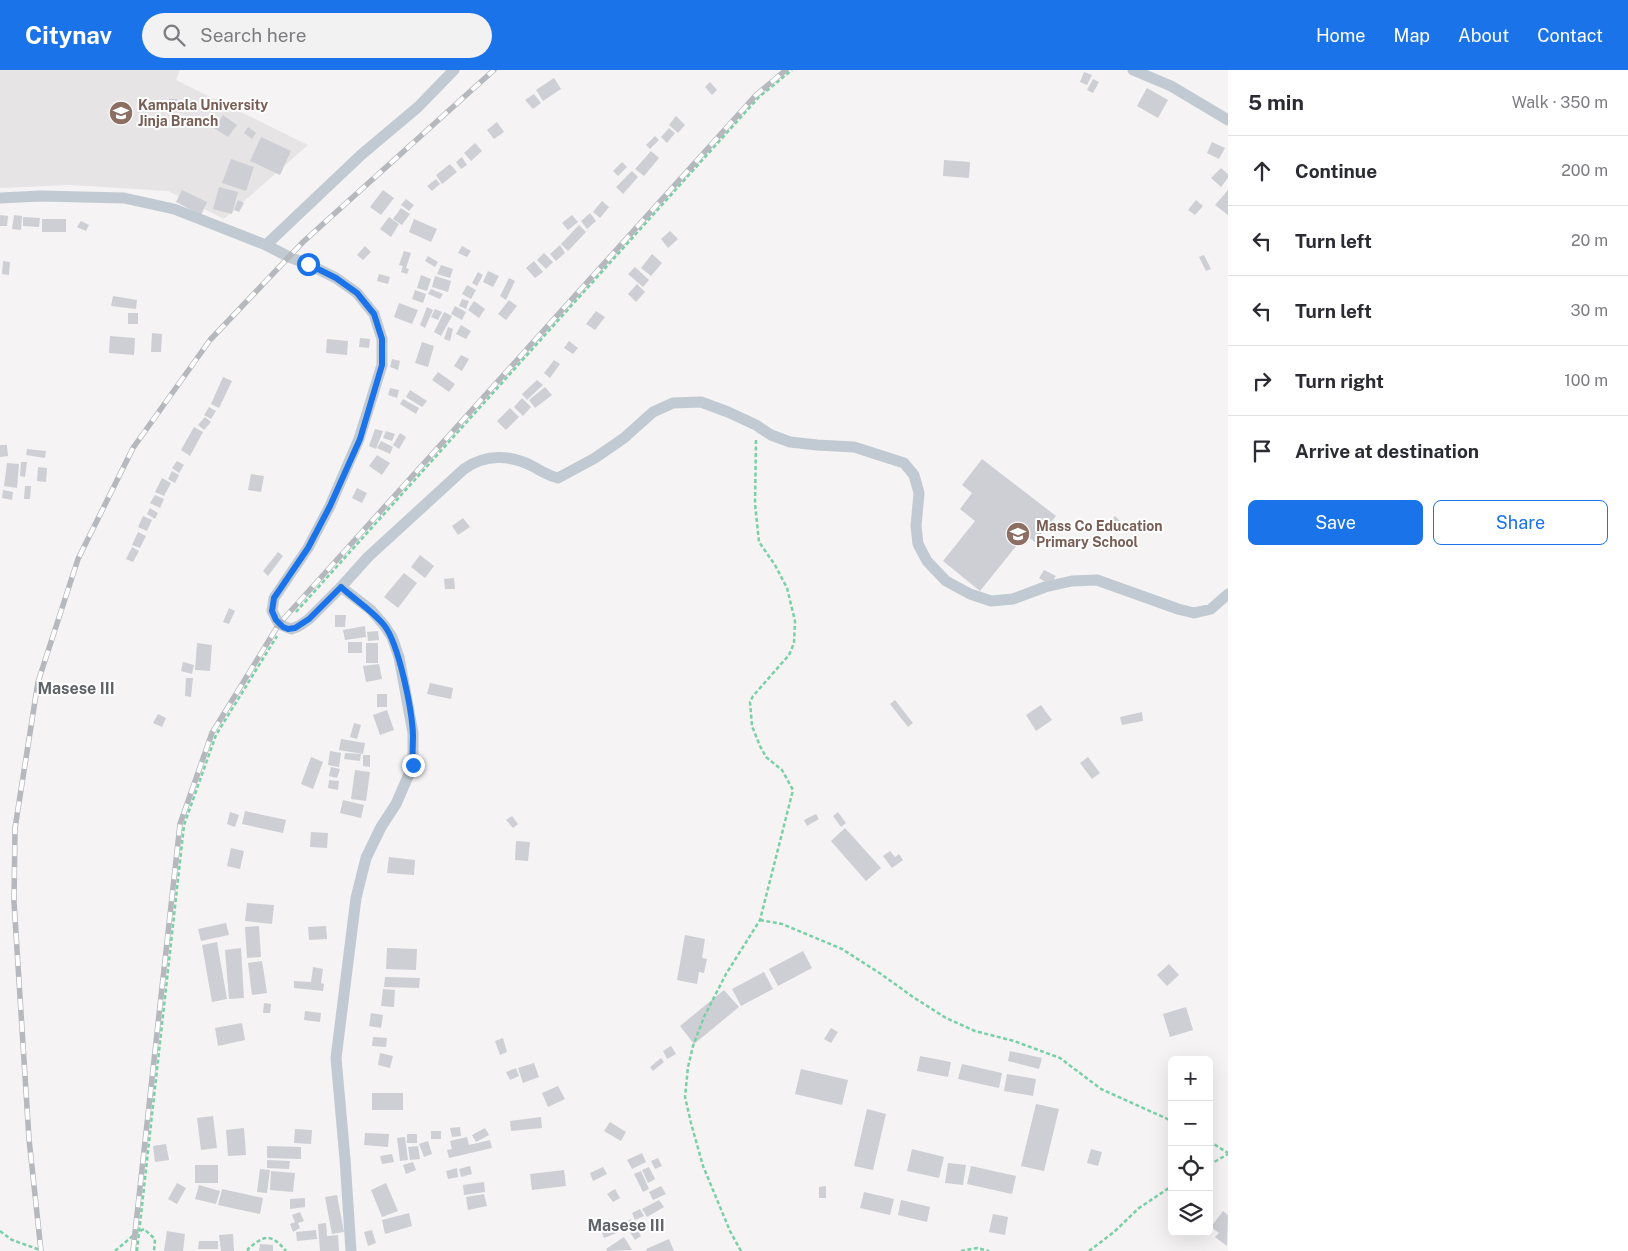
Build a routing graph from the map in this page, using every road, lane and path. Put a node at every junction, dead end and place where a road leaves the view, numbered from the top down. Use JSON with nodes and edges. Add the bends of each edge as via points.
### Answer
{"nodes":[{"id":1,"x":454,"y":70,"type":"edge"},
{"id":2,"x":792,"y":70,"type":"edge"},
{"id":3,"x":1132,"y":70,"type":"edge"},
{"id":4,"x":1228,"y":120,"type":"edge"},
{"id":5,"x":0,"y":198,"type":"edge"},
{"id":6,"x":266,"y":245,"type":"junction"},
{"id":7,"x":756,"y":425,"type":"junction"},
{"id":8,"x":341,"y":587,"type":"junction"},
{"id":9,"x":1228,"y":594,"type":"edge"},
{"id":10,"x":283,"y":627,"type":"junction"},
{"id":11,"x":760,"y":920,"type":"junction"},
{"id":12,"x":1168,"y":1119,"type":"edge"},
{"id":13,"x":1213,"y":1144,"type":"edge"},
{"id":14,"x":1228,"y":1154,"type":"edge"},
{"id":15,"x":1213,"y":1163,"type":"edge"},
{"id":16,"x":1168,"y":1189,"type":"edge"},
{"id":17,"x":0,"y":1231,"type":"edge"},
{"id":18,"x":43,"y":1251,"type":"edge"},
{"id":19,"x":115,"y":1251,"type":"edge"},
{"id":20,"x":137,"y":1251,"type":"edge"},
{"id":21,"x":154,"y":1251,"type":"edge"},
{"id":22,"x":248,"y":1251,"type":"edge"},
{"id":23,"x":286,"y":1251,"type":"edge"},
{"id":24,"x":351,"y":1251,"type":"edge"},
{"id":25,"x":741,"y":1251,"type":"edge"},
{"id":26,"x":961,"y":1251,"type":"edge"},
{"id":27,"x":989,"y":1251,"type":"edge"},
{"id":28,"x":1089,"y":1251,"type":"edge"}],
"edges":[{"from":1,"to":6,"type":"street","via":[[418,107],[361,155]]},
{"from":2,"to":10,"type":"path","via":[[759,97]]},
{"from":3,"to":4,"type":"street","via":[[1171,86]]},
{"from":5,"to":6,"type":"street","via":[[124,198],[174,209]]},
{"from":6,"to":10,"type":"street","via":[[336,278],[357,293],[374,314],[382,339],[382,365],[360,439],[308,548],[274,598],[272,611]]},
{"from":7,"to":8,"type":"street","via":[[700,402],[673,403],[653,412],[610,448],[558,478],[512,459],[490,457],[474,462],[368,557]]},
{"from":7,"to":9,"type":"street","via":[[790,442],[854,446],[904,464],[914,475],[919,493],[918,544],[927,561],[946,580],[970,594],[991,601],[1006,600],[1072,581],[1097,580],[1194,612],[1211,609]]},
{"from":7,"to":11,"type":"path","via":[[755,504],[759,542],[786,588],[795,622],[794,643],[789,655],[750,702],[752,726],[760,746],[766,757],[782,770],[794,790]]},
{"from":8,"to":10,"type":"street","via":[[299,626]]},
{"from":8,"to":24,"type":"street","via":[[371,610],[392,637],[399,657],[413,733],[413,765],[366,858],[356,898],[336,1058]]},
{"from":10,"to":20,"type":"path","via":[[216,735],[184,825]]},
{"from":11,"to":12,"type":"path","via":[[782,924],[842,949],[946,1018],[975,1031],[1060,1058],[1101,1088]]},
{"from":11,"to":25,"type":"path","via":[[704,1017],[688,1066],[685,1097],[703,1166]]},
{"from":13,"to":14,"type":"path"},
{"from":14,"to":15,"type":"path"},
{"from":16,"to":28,"type":"path","via":[[1139,1208]]},
{"from":17,"to":18,"type":"path","via":[[12,1240]]},
{"from":19,"to":21,"type":"path","via":[[144,1229],[155,1239]]},
{"from":22,"to":23,"type":"path","via":[[255,1241],[269,1238],[279,1242]]},
{"from":26,"to":27,"type":"path","via":[[977,1248]]}]}
